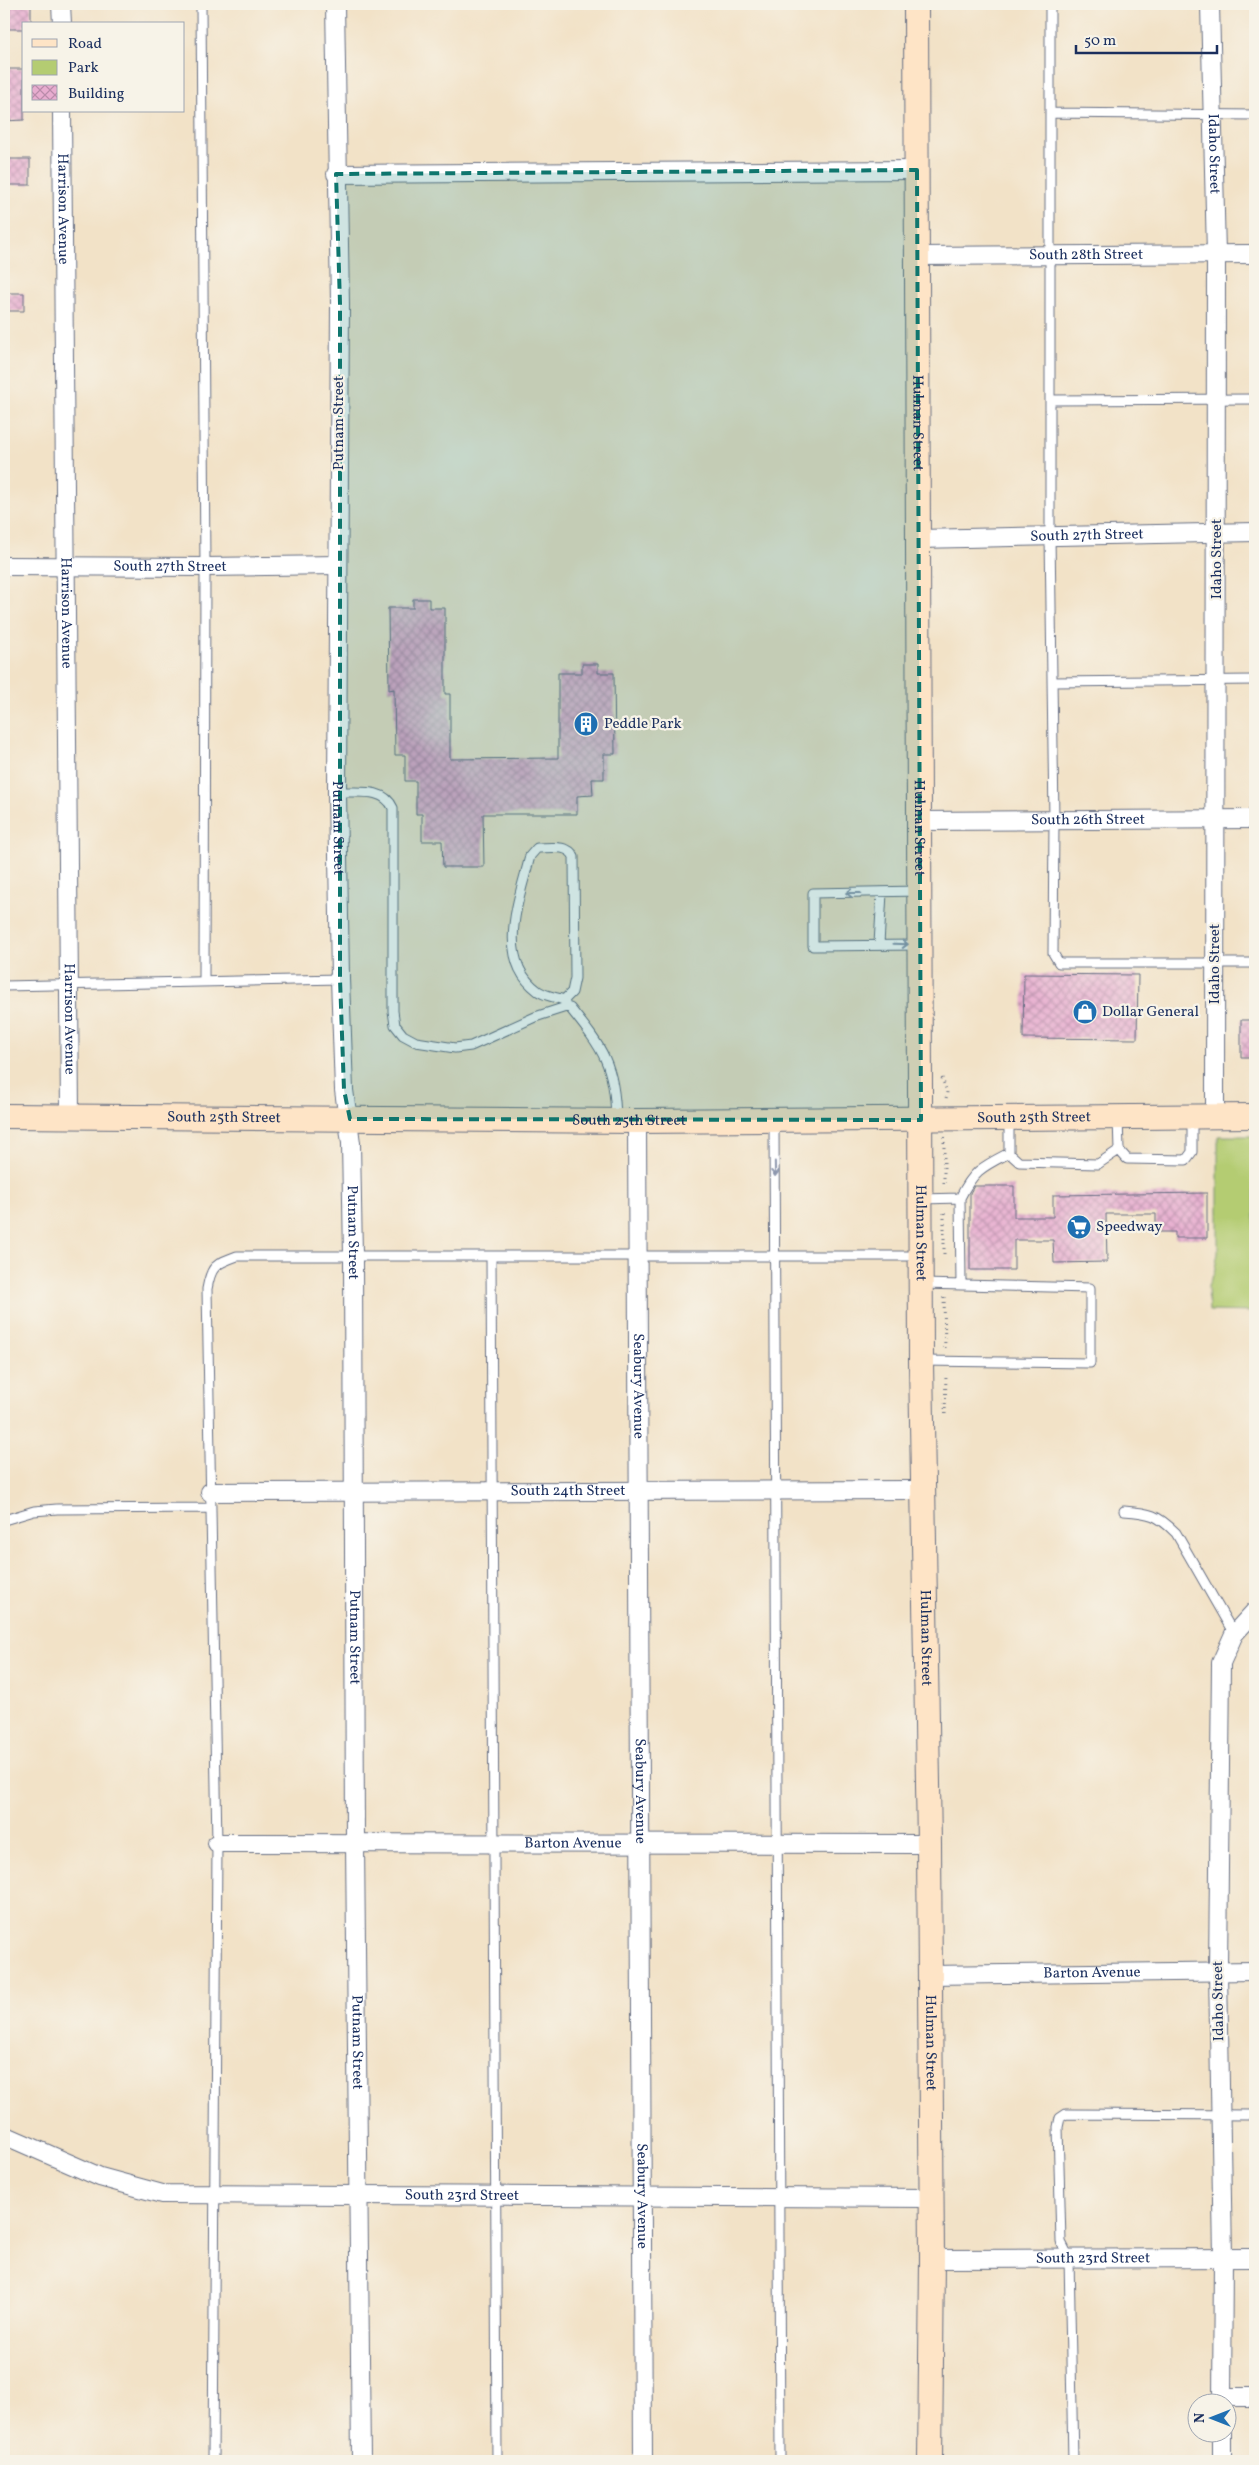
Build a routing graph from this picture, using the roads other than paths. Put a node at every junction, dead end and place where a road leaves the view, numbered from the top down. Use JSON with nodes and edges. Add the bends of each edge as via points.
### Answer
{"nodes":[{"id":1,"x":61,"y":4,"type":"edge"},
{"id":2,"x":201,"y":4,"type":"edge"},
{"id":3,"x":335,"y":4,"type":"edge"},
{"id":4,"x":916,"y":4,"type":"edge"},
{"id":5,"x":1050,"y":4,"type":"edge"},
{"id":6,"x":1210,"y":4,"type":"edge"},
{"id":7,"x":62,"y":22,"type":"edge"},
{"id":8,"x":62,"y":112,"type":"edge"},
{"id":9,"x":1050,"y":113,"type":"junction"},
{"id":10,"x":1255,"y":114,"type":"edge"},
{"id":11,"x":1213,"y":115,"type":"junction"},
{"id":12,"x":917,"y":170,"type":"junction"},
{"id":13,"x":336,"y":174,"type":"junction"},
{"id":14,"x":1216,"y":254,"type":"junction"},
{"id":15,"x":1255,"y":254,"type":"edge"},
{"id":16,"x":1050,"y":255,"type":"junction"},
{"id":17,"x":917,"y":256,"type":"junction"},
{"id":18,"x":1255,"y":399,"type":"edge"},
{"id":19,"x":1050,"y":400,"type":"junction"},
{"id":20,"x":1217,"y":400,"type":"junction"},
{"id":21,"x":1217,"y":532,"type":"junction"},
{"id":22,"x":1255,"y":532,"type":"edge"},
{"id":23,"x":1050,"y":536,"type":"junction"},
{"id":24,"x":918,"y":538,"type":"junction"},
{"id":25,"x":338,"y":565,"type":"junction"},
{"id":26,"x":4,"y":566,"type":"edge"},
{"id":27,"x":67,"y":566,"type":"junction"},
{"id":28,"x":205,"y":567,"type":"junction"},
{"id":29,"x":1216,"y":680,"type":"junction"},
{"id":30,"x":1255,"y":680,"type":"edge"},
{"id":31,"x":1052,"y":682,"type":"junction"},
{"id":32,"x":337,"y":792,"type":"junction"},
{"id":33,"x":1216,"y":818,"type":"junction"},
{"id":34,"x":1255,"y":819,"type":"edge"},
{"id":35,"x":1054,"y":820,"type":"junction"},
{"id":36,"x":919,"y":821,"type":"junction"},
{"id":37,"x":920,"y":891,"type":"junction"},
{"id":38,"x":882,"y":893,"type":"junction"},
{"id":39,"x":879,"y":944,"type":"junction"},
{"id":40,"x":920,"y":944,"type":"junction"},
{"id":41,"x":1215,"y":963,"type":"junction"},
{"id":42,"x":1255,"y":963,"type":"edge"},
{"id":43,"x":340,"y":979,"type":"junction"},
{"id":44,"x":204,"y":982,"type":"junction"},
{"id":45,"x":70,"y":985,"type":"junction"},
{"id":46,"x":4,"y":986,"type":"edge"},
{"id":47,"x":565,"y":1003,"type":"junction"},
{"id":48,"x":4,"y":1116,"type":"edge"},
{"id":49,"x":70,"y":1116,"type":"junction"},
{"id":50,"x":1203,"y":1116,"type":"junction"},
{"id":51,"x":1255,"y":1116,"type":"edge"},
{"id":52,"x":1118,"y":1117,"type":"junction"},
{"id":53,"x":1009,"y":1118,"type":"junction"},
{"id":54,"x":350,"y":1119,"type":"junction"},
{"id":55,"x":627,"y":1120,"type":"junction"},
{"id":56,"x":774,"y":1120,"type":"junction"},
{"id":57,"x":921,"y":1120,"type":"junction"},
{"id":58,"x":1119,"y":1150,"type":"junction"},
{"id":59,"x":1009,"y":1153,"type":"junction"},
{"id":60,"x":960,"y":1198,"type":"junction"},
{"id":61,"x":921,"y":1199,"type":"junction"},
{"id":62,"x":353,"y":1256,"type":"junction"},
{"id":63,"x":491,"y":1256,"type":"junction"},
{"id":64,"x":638,"y":1256,"type":"junction"},
{"id":65,"x":775,"y":1257,"type":"junction"},
{"id":66,"x":932,"y":1257,"type":"junction"},
{"id":67,"x":921,"y":1284,"type":"junction"},
{"id":68,"x":961,"y":1285,"type":"junction"},
{"id":69,"x":921,"y":1361,"type":"junction"},
{"id":70,"x":639,"y":1489,"type":"junction"},
{"id":71,"x":493,"y":1490,"type":"junction"},
{"id":72,"x":775,"y":1490,"type":"junction"},
{"id":73,"x":924,"y":1490,"type":"junction"},
{"id":74,"x":355,"y":1491,"type":"junction"},
{"id":75,"x":210,"y":1500,"type":"junction"},
{"id":76,"x":1124,"y":1512,"type":"dead end"},
{"id":77,"x":4,"y":1520,"type":"edge"},
{"id":78,"x":1255,"y":1611,"type":"edge"},
{"id":79,"x":1234,"y":1634,"type":"junction"},
{"id":80,"x":217,"y":1843,"type":"junction"},
{"id":81,"x":355,"y":1843,"type":"junction"},
{"id":82,"x":496,"y":1844,"type":"junction"},
{"id":83,"x":776,"y":1844,"type":"junction"},
{"id":84,"x":929,"y":1844,"type":"junction"},
{"id":85,"x":640,"y":1845,"type":"junction"},
{"id":86,"x":1218,"y":1971,"type":"junction"},
{"id":87,"x":1255,"y":1971,"type":"edge"},
{"id":88,"x":928,"y":1975,"type":"junction"},
{"id":89,"x":1221,"y":2115,"type":"junction"},
{"id":90,"x":1255,"y":2115,"type":"edge"},
{"id":91,"x":4,"y":2135,"type":"edge"},
{"id":92,"x":358,"y":2193,"type":"junction"},
{"id":93,"x":494,"y":2195,"type":"junction"},
{"id":94,"x":216,"y":2196,"type":"junction"},
{"id":95,"x":643,"y":2196,"type":"junction"},
{"id":96,"x":779,"y":2197,"type":"junction"},
{"id":97,"x":930,"y":2198,"type":"junction"},
{"id":98,"x":1223,"y":2257,"type":"junction"},
{"id":99,"x":1069,"y":2258,"type":"junction"},
{"id":100,"x":1255,"y":2258,"type":"edge"},
{"id":101,"x":932,"y":2259,"type":"junction"},
{"id":102,"x":1222,"y":2392,"type":"edge"},
{"id":103,"x":1255,"y":2397,"type":"edge"},
{"id":104,"x":1236,"y":2399,"type":"edge"},
{"id":105,"x":1222,"y":2442,"type":"edge"},
{"id":106,"x":213,"y":2461,"type":"edge"},
{"id":107,"x":361,"y":2461,"type":"edge"},
{"id":108,"x":497,"y":2461,"type":"edge"},
{"id":109,"x":643,"y":2461,"type":"edge"},
{"id":110,"x":780,"y":2461,"type":"edge"},
{"id":111,"x":930,"y":2461,"type":"edge"},
{"id":112,"x":1073,"y":2461,"type":"edge"},
{"id":113,"x":1222,"y":2461,"type":"edge"}],
"edges":[{"from":1,"to":7,"type":"street"},
{"from":2,"to":28,"type":"lane"},
{"from":3,"to":13,"type":"street","name":"Putnam Street"},
{"from":4,"to":12,"type":"street","name":"Hulman Street"},
{"from":5,"to":9,"type":"lane"},
{"from":6,"to":11,"type":"street","name":"Idaho Street"},
{"from":8,"to":27,"type":"street","name":"Harrison Avenue"},
{"from":9,"to":11,"type":"lane"},
{"from":9,"to":16,"type":"lane"},
{"from":10,"to":11,"type":"lane"},
{"from":11,"to":14,"type":"street","name":"Idaho Street"},
{"from":12,"to":13,"type":"street"},
{"from":12,"to":17,"type":"street","name":"Hulman Street"},
{"from":13,"to":25,"type":"street","name":"Putnam Street","via":[[340,304]]},
{"from":14,"to":15,"type":"street","name":"South 28th Street"},
{"from":14,"to":16,"type":"street","name":"South 28th Street"},
{"from":14,"to":20,"type":"street","name":"Idaho Street"},
{"from":16,"to":17,"type":"street","name":"South 28th Street"},
{"from":16,"to":19,"type":"lane"},
{"from":17,"to":24,"type":"street","name":"Hulman Street"},
{"from":18,"to":20,"type":"lane"},
{"from":19,"to":20,"type":"lane"},
{"from":19,"to":23,"type":"lane"},
{"from":20,"to":21,"type":"street","name":"Idaho Street"},
{"from":21,"to":22,"type":"street","name":"South 27th Street"},
{"from":21,"to":23,"type":"street","name":"South 27th Street"},
{"from":21,"to":29,"type":"street","name":"Idaho Street"},
{"from":23,"to":24,"type":"street","name":"South 27th Street"},
{"from":23,"to":31,"type":"lane"},
{"from":24,"to":36,"type":"street","name":"Hulman Street"},
{"from":25,"to":28,"type":"street","name":"South 27th Street"},
{"from":25,"to":32,"type":"street","name":"Putnam Street"},
{"from":26,"to":27,"type":"street","name":"South 27th Street"},
{"from":27,"to":28,"type":"street","name":"South 27th Street"},
{"from":27,"to":45,"type":"street","name":"Harrison Avenue"},
{"from":28,"to":44,"type":"lane"},
{"from":29,"to":30,"type":"lane"},
{"from":29,"to":31,"type":"lane"},
{"from":29,"to":33,"type":"street","name":"Idaho Street"},
{"from":31,"to":35,"type":"lane"},
{"from":32,"to":43,"type":"street","name":"Putnam Street"},
{"from":32,"to":47,"type":"lane","via":[[380,794],[390,800],[393,808],[393,1011],[395,1025],[402,1034],[416,1042],[455,1048],[471,1046]]},
{"from":33,"to":34,"type":"street","name":"South 26th Street"},
{"from":33,"to":35,"type":"street","name":"South 26th Street"},
{"from":33,"to":41,"type":"street","name":"Idaho Street"},
{"from":35,"to":36,"type":"street","name":"South 26th Street"},
{"from":35,"to":41,"type":"lane","via":[[1053,953],[1060,962]]},
{"from":36,"to":37,"type":"street","name":"Hulman Street"},
{"from":37,"to":38,"type":"lane"},
{"from":37,"to":40,"type":"street","name":"Hulman Street"},
{"from":38,"to":39,"type":"lane"},
{"from":38,"to":39,"type":"lane","one_way":true,"via":[[813,893],[813,946]]},
{"from":39,"to":40,"type":"lane","one_way":true},
{"from":40,"to":57,"type":"street","name":"Hulman Street"},
{"from":41,"to":42,"type":"lane"},
{"from":41,"to":50,"type":"street","name":"Idaho Street"},
{"from":43,"to":44,"type":"lane"},
{"from":43,"to":54,"type":"street","name":"Putnam Street","via":[[344,1090]]},
{"from":44,"to":45,"type":"lane"},
{"from":45,"to":46,"type":"lane"},
{"from":45,"to":49,"type":"street","name":"Harrison Avenue"},
{"from":47,"to":47,"type":"lane","via":[[539,992],[532,985],[516,961],[512,942],[513,924],[530,856],[537,848],[568,849],[574,857],[575,978]]},
{"from":47,"to":55,"type":"lane","via":[[598,1043]]},
{"from":48,"to":49,"type":"street","name":"South 25th Street"},
{"from":49,"to":54,"type":"street","name":"South 25th Street"},
{"from":50,"to":51,"type":"street","name":"South 25th Street"},
{"from":50,"to":52,"type":"street","name":"South 25th Street"},
{"from":50,"to":58,"type":"lane","via":[[1192,1152],[1186,1160],[1127,1160]]},
{"from":52,"to":53,"type":"street","name":"South 25th Street"},
{"from":52,"to":58,"type":"lane"},
{"from":53,"to":57,"type":"street","name":"South 25th Street"},
{"from":53,"to":59,"type":"lane"},
{"from":54,"to":55,"type":"street","name":"South 25th Street"},
{"from":54,"to":62,"type":"street","name":"Putnam Street"},
{"from":55,"to":56,"type":"street","name":"South 25th Street"},
{"from":55,"to":64,"type":"street","name":"Seabury Avenue"},
{"from":56,"to":57,"type":"street","name":"South 25th Street"},
{"from":56,"to":65,"type":"lane","one_way":true},
{"from":57,"to":61,"type":"street","name":"Hulman Street"},
{"from":58,"to":59,"type":"lane","via":[[1098,1164],[1019,1162]]},
{"from":59,"to":60,"type":"lane","via":[[984,1166],[970,1178]]},
{"from":60,"to":61,"type":"lane"},
{"from":60,"to":68,"type":"lane"},
{"from":61,"to":66,"type":"street","name":"Hulman Street"},
{"from":62,"to":63,"type":"lane"},
{"from":62,"to":74,"type":"street","name":"Putnam Street"},
{"from":62,"to":75,"type":"lane","via":[[237,1256],[219,1262],[210,1271],[207,1289]]},
{"from":63,"to":64,"type":"lane"},
{"from":63,"to":71,"type":"lane"},
{"from":64,"to":65,"type":"lane"},
{"from":64,"to":70,"type":"street","name":"Seabury Avenue"},
{"from":65,"to":66,"type":"lane"},
{"from":65,"to":72,"type":"lane"},
{"from":66,"to":67,"type":"street","name":"Hulman Street"},
{"from":67,"to":68,"type":"lane"},
{"from":67,"to":69,"type":"street","name":"Hulman Street"},
{"from":68,"to":69,"type":"lane","via":[[1090,1288],[1090,1364]]},
{"from":69,"to":73,"type":"street","name":"Hulman Street"},
{"from":70,"to":71,"type":"street","name":"South 24th Street"},
{"from":70,"to":72,"type":"street","name":"South 24th Street"},
{"from":70,"to":85,"type":"street","name":"Seabury Avenue"},
{"from":71,"to":74,"type":"street","name":"South 24th Street"},
{"from":71,"to":82,"type":"lane"},
{"from":72,"to":73,"type":"street","name":"South 24th Street"},
{"from":72,"to":83,"type":"lane"},
{"from":73,"to":84,"type":"street","name":"Hulman Street"},
{"from":74,"to":75,"type":"street","name":"South 24th Street"},
{"from":74,"to":81,"type":"street","name":"Putnam Street"},
{"from":75,"to":77,"type":"lane","via":[[34,1511]]},
{"from":75,"to":80,"type":"lane"},
{"from":76,"to":79,"type":"lane","via":[[1150,1513],[1176,1533]]},
{"from":78,"to":79,"type":"street","name":"Idaho Street"},
{"from":79,"to":86,"type":"street","name":"Idaho Street","via":[[1221,1663]]},
{"from":80,"to":81,"type":"street","name":"Barton Avenue"},
{"from":80,"to":94,"type":"lane"},
{"from":81,"to":82,"type":"street","name":"Barton Avenue"},
{"from":81,"to":92,"type":"street","name":"Putnam Street"},
{"from":82,"to":85,"type":"street","name":"Barton Avenue"},
{"from":82,"to":93,"type":"lane"},
{"from":83,"to":84,"type":"street","name":"Barton Avenue"},
{"from":83,"to":85,"type":"street","name":"Barton Avenue"},
{"from":83,"to":96,"type":"lane"},
{"from":84,"to":88,"type":"street","name":"Hulman Street"},
{"from":85,"to":95,"type":"street","name":"Seabury Avenue"},
{"from":86,"to":87,"type":"street","name":"Barton Avenue"},
{"from":86,"to":88,"type":"street","name":"Barton Avenue"},
{"from":86,"to":89,"type":"street","name":"Idaho Street"},
{"from":88,"to":97,"type":"street","name":"Hulman Street"},
{"from":89,"to":90,"type":"lane"},
{"from":89,"to":98,"type":"street","name":"Idaho Street"},
{"from":89,"to":99,"type":"lane","via":[[1066,2114],[1060,2118],[1061,2242]]},
{"from":91,"to":94,"type":"street","name":"South 23rd Street","via":[[126,2186],[162,2194]]},
{"from":92,"to":93,"type":"street","name":"South 23rd Street"},
{"from":92,"to":94,"type":"street","name":"South 23rd Street"},
{"from":92,"to":107,"type":"street","name":"Putnam Street"},
{"from":93,"to":95,"type":"street","name":"South 23rd Street"},
{"from":93,"to":108,"type":"lane"},
{"from":94,"to":106,"type":"lane"},
{"from":95,"to":96,"type":"street","name":"South 23rd Street"},
{"from":95,"to":109,"type":"street","name":"Seabury Avenue"},
{"from":96,"to":97,"type":"street","name":"South 23rd Street"},
{"from":96,"to":110,"type":"lane"},
{"from":97,"to":101,"type":"street","name":"Hulman Street"},
{"from":98,"to":99,"type":"street","name":"South 23rd Street"},
{"from":98,"to":100,"type":"street","name":"South 23rd Street"},
{"from":98,"to":102,"type":"street","name":"Idaho Street"},
{"from":99,"to":101,"type":"street","name":"South 23rd Street"},
{"from":99,"to":112,"type":"lane"},
{"from":101,"to":111,"type":"street","name":"Hulman Street"},
{"from":103,"to":104,"type":"street"},
{"from":105,"to":113,"type":"street"}]}
